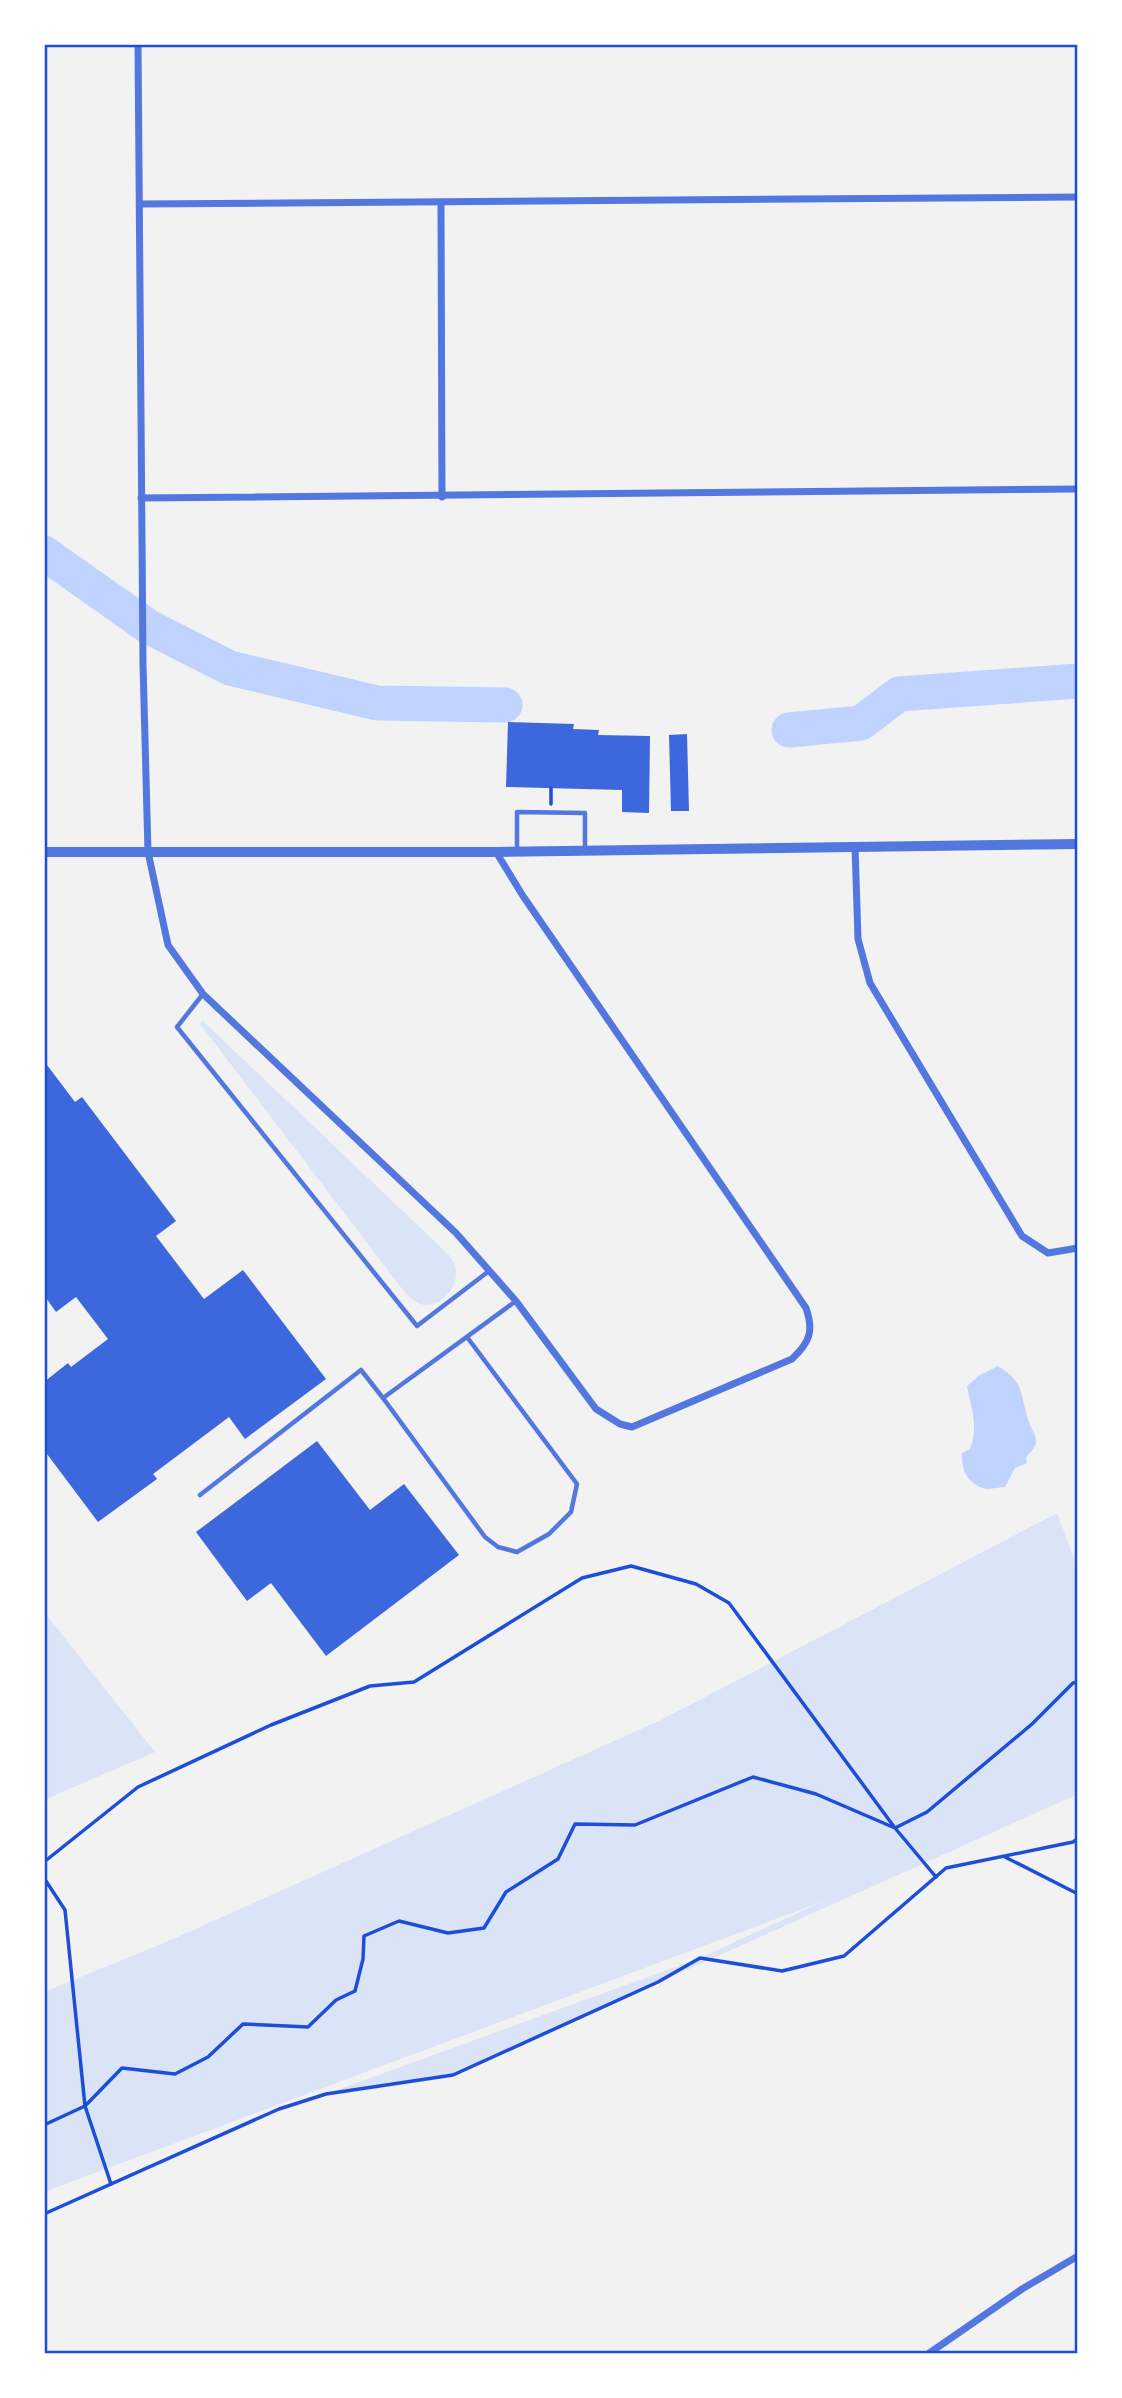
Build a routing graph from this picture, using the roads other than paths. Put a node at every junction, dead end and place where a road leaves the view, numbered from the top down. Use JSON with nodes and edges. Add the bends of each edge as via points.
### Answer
{"nodes":[{"id":1,"x":138,"y":44,"type":"edge"},
{"id":2,"x":1078,"y":197,"type":"edge"},
{"id":3,"x":140,"y":204,"type":"junction"},
{"id":4,"x":441,"y":204,"type":"junction"},
{"id":5,"x":1078,"y":489,"type":"edge"},
{"id":6,"x":442,"y":497,"type":"junction"},
{"id":7,"x":142,"y":498,"type":"junction"},
{"id":8,"x":1078,"y":844,"type":"edge"},
{"id":9,"x":855,"y":847,"type":"junction"},
{"id":10,"x":517,"y":850,"type":"junction"},
{"id":11,"x":585,"y":851,"type":"junction"},
{"id":12,"x":44,"y":852,"type":"edge"},
{"id":13,"x":148,"y":852,"type":"junction"},
{"id":14,"x":496,"y":852,"type":"junction"},
{"id":15,"x":203,"y":994,"type":"junction"},
{"id":16,"x":1078,"y":1248,"type":"edge"},
{"id":17,"x":489,"y":1271,"type":"junction"},
{"id":18,"x":516,"y":1301,"type":"junction"},
{"id":19,"x":467,"y":1337,"type":"junction"},
{"id":20,"x":383,"y":1398,"type":"junction"},
{"id":21,"x":200,"y":1494,"type":"dead end"},
{"id":22,"x":1078,"y":2256,"type":"edge"},
{"id":23,"x":928,"y":2354,"type":"edge"}],
"edges":[{"from":1,"to":3,"type":"street"},
{"from":2,"to":4,"type":"street"},
{"from":3,"to":4,"type":"street"},
{"from":3,"to":7,"type":"street"},
{"from":4,"to":6,"type":"street"},
{"from":5,"to":6,"type":"street"},
{"from":6,"to":7,"type":"street"},
{"from":7,"to":13,"type":"street"},
{"from":8,"to":9,"type":"street"},
{"from":9,"to":11,"type":"street"},
{"from":9,"to":16,"type":"street","via":[[858,939],[870,983],[1022,1236],[1048,1253]]},
{"from":10,"to":11,"type":"street"},
{"from":10,"to":11,"type":"lane","via":[[517,812],[585,813]]},
{"from":10,"to":14,"type":"street"},
{"from":12,"to":13,"type":"street"},
{"from":13,"to":14,"type":"street"},
{"from":13,"to":15,"type":"street","via":[[168,945]]},
{"from":14,"to":18,"type":"street","via":[[806,1308],[811,1323],[804,1348],[792,1359],[632,1427],[596,1409]]},
{"from":15,"to":17,"type":"street","via":[[456,1233]]},
{"from":15,"to":17,"type":"lane","via":[[177,1027],[417,1326]]},
{"from":17,"to":18,"type":"street"},
{"from":18,"to":19,"type":"lane"},
{"from":19,"to":20,"type":"lane"},
{"from":19,"to":20,"type":"lane","via":[[577,1484],[571,1512],[549,1534],[517,1552],[498,1547],[485,1537]]},
{"from":20,"to":21,"type":"lane","via":[[361,1370]]},
{"from":22,"to":23,"type":"street"}]}
